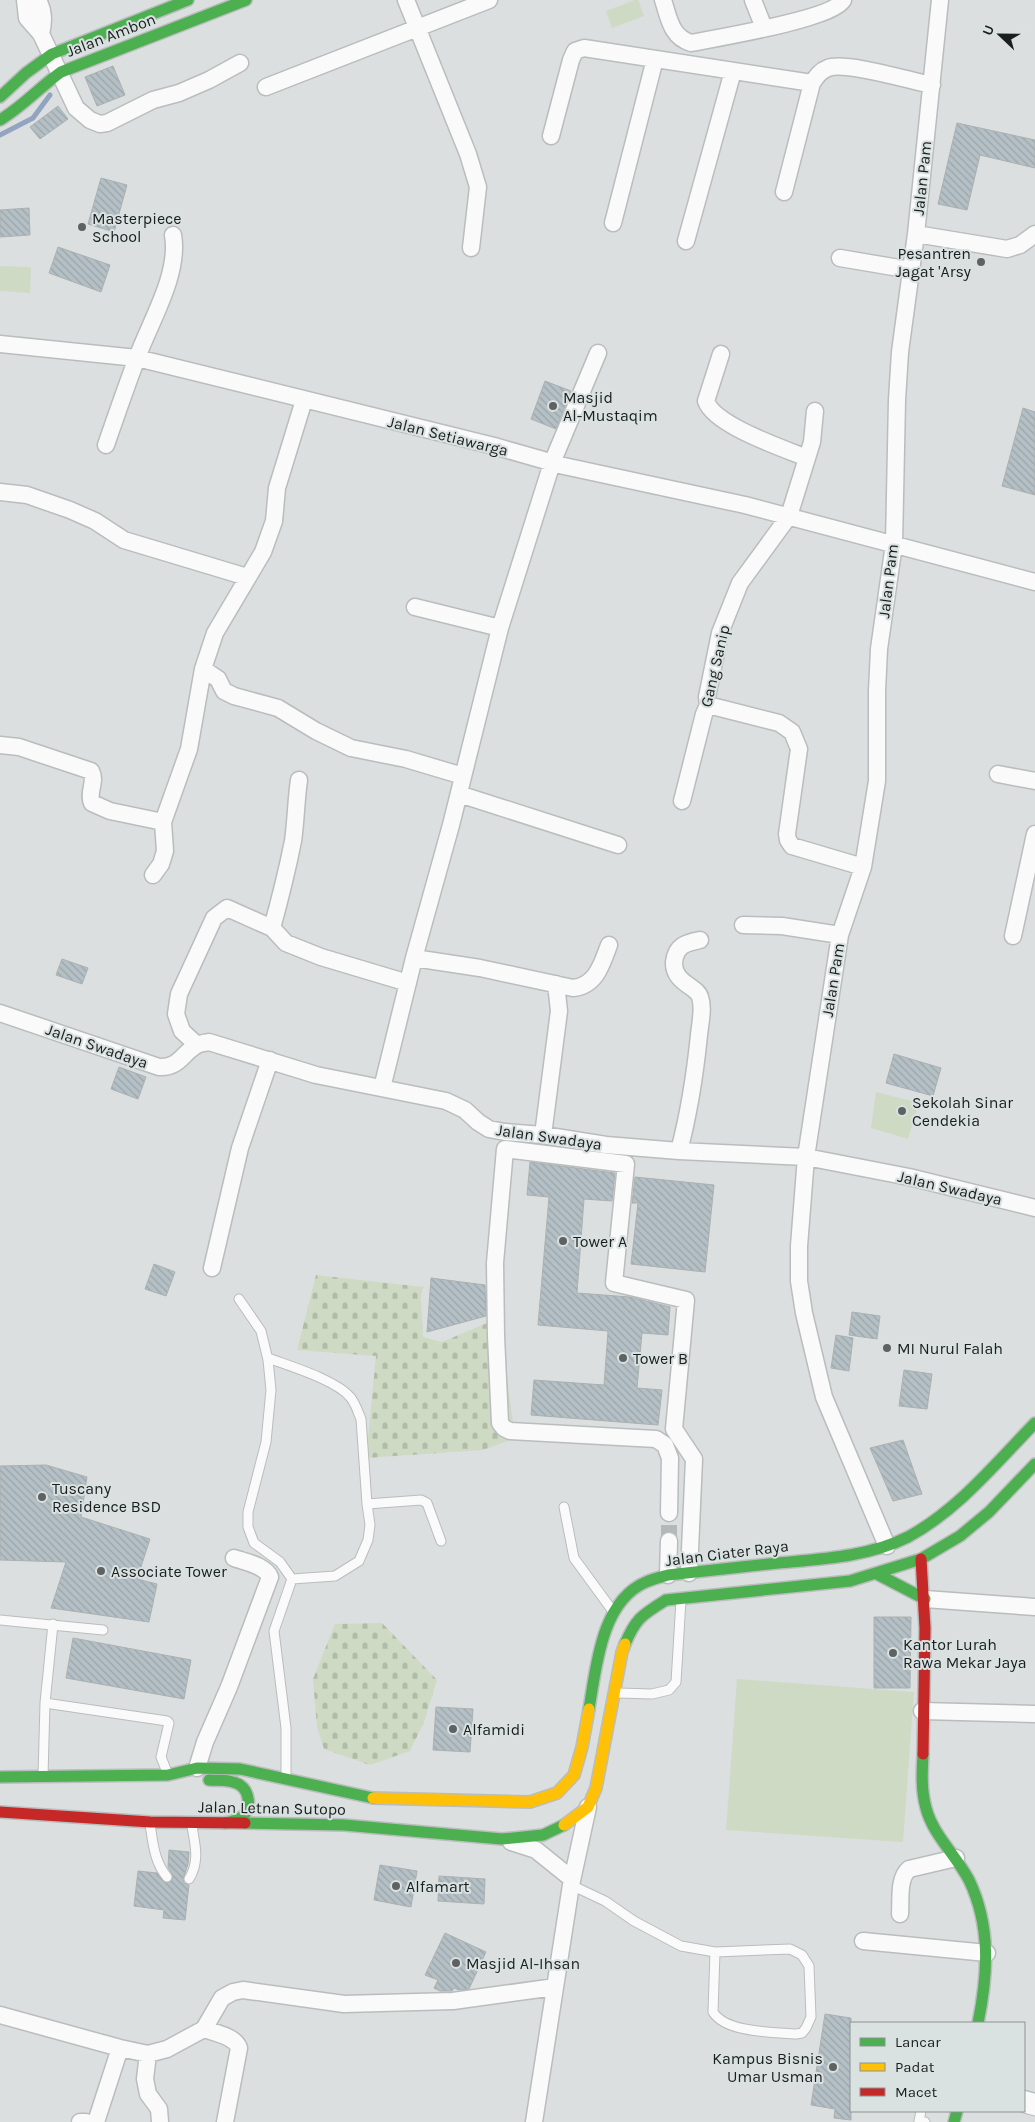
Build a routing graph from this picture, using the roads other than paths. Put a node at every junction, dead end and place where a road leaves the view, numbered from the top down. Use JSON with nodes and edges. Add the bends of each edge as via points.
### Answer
{"nodes":[{"id":1,"x":25,"y":0,"type":"edge"},
{"id":2,"x":38,"y":0,"type":"edge"},
{"id":3,"x":188,"y":0,"type":"edge"},
{"id":4,"x":246,"y":0,"type":"edge"},
{"id":5,"x":406,"y":0,"type":"edge"},
{"id":6,"x":489,"y":0,"type":"edge"},
{"id":7,"x":663,"y":0,"type":"edge"},
{"id":8,"x":753,"y":0,"type":"edge"},
{"id":9,"x":843,"y":0,"type":"edge"},
{"id":10,"x":940,"y":0,"type":"edge"},
{"id":11,"x":417,"y":28,"type":"junction"},
{"id":12,"x":764,"y":28,"type":"junction"},
{"id":13,"x":41,"y":34,"type":"junction"},
{"id":14,"x":52,"y":54,"type":"junction"},
{"id":15,"x":655,"y":59,"type":"junction"},
{"id":16,"x":240,"y":63,"type":"dead end"},
{"id":17,"x":733,"y":71,"type":"junction"},
{"id":18,"x":61,"y":72,"type":"junction"},
{"id":19,"x":812,"y":83,"type":"junction"},
{"id":20,"x":932,"y":85,"type":"junction"},
{"id":21,"x":266,"y":87,"type":"dead end"},
{"id":22,"x":0,"y":97,"type":"edge"},
{"id":23,"x":0,"y":120,"type":"edge"},
{"id":24,"x":551,"y":136,"type":"dead end"},
{"id":25,"x":784,"y":192,"type":"dead end"},
{"id":26,"x":613,"y":223,"type":"dead end"},
{"id":27,"x":916,"y":234,"type":"junction"},
{"id":28,"x":1035,"y":234,"type":"edge"},
{"id":29,"x":173,"y":235,"type":"dead end"},
{"id":30,"x":686,"y":240,"type":"dead end"},
{"id":31,"x":471,"y":248,"type":"dead end"},
{"id":32,"x":840,"y":258,"type":"dead end"},
{"id":33,"x":911,"y":270,"type":"junction"},
{"id":34,"x":0,"y":344,"type":"edge"},
{"id":35,"x":598,"y":353,"type":"dead end"},
{"id":36,"x":720,"y":354,"type":"dead end"},
{"id":37,"x":137,"y":358,"type":"junction"},
{"id":38,"x":304,"y":400,"type":"junction"},
{"id":39,"x":815,"y":411,"type":"dead end"},
{"id":40,"x":106,"y":445,"type":"dead end"},
{"id":41,"x":807,"y":458,"type":"junction"},
{"id":42,"x":552,"y":463,"type":"junction"},
{"id":43,"x":0,"y":492,"type":"edge"},
{"id":44,"x":789,"y":516,"type":"junction"},
{"id":45,"x":894,"y":544,"type":"junction"},
{"id":46,"x":247,"y":577,"type":"junction"},
{"id":47,"x":1035,"y":582,"type":"edge"},
{"id":48,"x":415,"y":607,"type":"dead end"},
{"id":49,"x":500,"y":628,"type":"junction"},
{"id":50,"x":203,"y":669,"type":"junction"},
{"id":51,"x":708,"y":705,"type":"junction"},
{"id":52,"x":0,"y":745,"type":"edge"},
{"id":53,"x":998,"y":774,"type":"dead end"},
{"id":54,"x":463,"y":776,"type":"junction"},
{"id":55,"x":299,"y":780,"type":"dead end"},
{"id":56,"x":1035,"y":781,"type":"edge"},
{"id":57,"x":459,"y":794,"type":"junction"},
{"id":58,"x":682,"y":801,"type":"dead end"},
{"id":59,"x":162,"y":822,"type":"junction"},
{"id":60,"x":1035,"y":834,"type":"edge"},
{"id":61,"x":618,"y":845,"type":"dead end"},
{"id":62,"x":863,"y":867,"type":"junction"},
{"id":63,"x":153,"y":875,"type":"dead end"},
{"id":64,"x":742,"y":925,"type":"dead end"},
{"id":65,"x":272,"y":928,"type":"junction"},
{"id":66,"x":840,"y":936,"type":"junction"},
{"id":67,"x":1013,"y":936,"type":"dead end"},
{"id":68,"x":700,"y":940,"type":"dead end"},
{"id":69,"x":609,"y":945,"type":"dead end"},
{"id":70,"x":414,"y":958,"type":"junction"},
{"id":71,"x":408,"y":983,"type":"junction"},
{"id":72,"x":556,"y":984,"type":"junction"},
{"id":73,"x":0,"y":1013,"type":"edge"},
{"id":74,"x":197,"y":1045,"type":"junction"},
{"id":75,"x":270,"y":1060,"type":"junction"},
{"id":76,"x":382,"y":1088,"type":"junction"},
{"id":77,"x":543,"y":1135,"type":"junction"},
{"id":78,"x":679,"y":1151,"type":"junction"},
{"id":79,"x":806,"y":1157,"type":"junction"},
{"id":80,"x":1035,"y":1208,"type":"edge"},
{"id":81,"x":212,"y":1268,"type":"dead end"},
{"id":82,"x":239,"y":1299,"type":"dead end"},
{"id":83,"x":268,"y":1358,"type":"junction"},
{"id":84,"x":1035,"y":1423,"type":"edge"},
{"id":85,"x":1035,"y":1464,"type":"edge"},
{"id":86,"x":367,"y":1504,"type":"junction"},
{"id":87,"x":564,"y":1507,"type":"dead end"},
{"id":88,"x":669,"y":1513,"type":"tunnel mouth"},
{"id":89,"x":441,"y":1541,"type":"dead end"},
{"id":90,"x":669,"y":1541,"type":"tunnel mouth"},
{"id":91,"x":887,"y":1546,"type":"junction"},
{"id":92,"x":234,"y":1558,"type":"dead end"},
{"id":93,"x":921,"y":1559,"type":"junction"},
{"id":94,"x":689,"y":1573,"type":"junction"},
{"id":95,"x":877,"y":1574,"type":"junction"},
{"id":96,"x":668,"y":1575,"type":"junction"},
{"id":97,"x":292,"y":1579,"type":"junction"},
{"id":98,"x":681,"y":1597,"type":"junction"},
{"id":99,"x":925,"y":1599,"type":"junction"},
{"id":100,"x":1035,"y":1607,"type":"edge"},
{"id":101,"x":614,"y":1612,"type":"junction"},
{"id":102,"x":0,"y":1620,"type":"edge"},
{"id":103,"x":53,"y":1624,"type":"junction"},
{"id":104,"x":104,"y":1630,"type":"dead end"},
{"id":105,"x":614,"y":1693,"type":"junction"},
{"id":106,"x":45,"y":1703,"type":"junction"},
{"id":107,"x":922,"y":1711,"type":"junction"},
{"id":108,"x":1035,"y":1714,"type":"edge"},
{"id":109,"x":197,"y":1768,"type":"junction"},
{"id":110,"x":168,"y":1775,"type":"junction"},
{"id":111,"x":43,"y":1776,"type":"junction"},
{"id":112,"x":0,"y":1777,"type":"edge"},
{"id":113,"x":286,"y":1779,"type":"junction"},
{"id":114,"x":376,"y":1799,"type":"joint"},
{"id":115,"x":588,"y":1807,"type":"junction"},
{"id":116,"x":0,"y":1812,"type":"edge"},
{"id":117,"x":150,"y":1822,"type":"junction"},
{"id":118,"x":192,"y":1823,"type":"junction"},
{"id":119,"x":225,"y":1824,"type":"junction"},
{"id":120,"x":502,"y":1839,"type":"junction"},
{"id":121,"x":956,"y":1858,"type":"junction"},
{"id":122,"x":167,"y":1877,"type":"dead end"},
{"id":123,"x":189,"y":1879,"type":"dead end"},
{"id":124,"x":572,"y":1882,"type":"junction"},
{"id":125,"x":900,"y":1914,"type":"dead end"},
{"id":126,"x":864,"y":1941,"type":"dead end"},
{"id":127,"x":715,"y":1952,"type":"junction"},
{"id":128,"x":987,"y":1953,"type":"junction"},
{"id":129,"x":555,"y":1987,"type":"junction"},
{"id":130,"x":0,"y":2015,"type":"edge"},
{"id":131,"x":978,"y":2022,"type":"edge"},
{"id":132,"x":204,"y":2029,"type":"junction"},
{"id":133,"x":120,"y":2048,"type":"junction"},
{"id":134,"x":148,"y":2054,"type":"junction"},
{"id":135,"x":921,"y":2112,"type":"edge"},
{"id":136,"x":80,"y":2122,"type":"edge"},
{"id":137,"x":86,"y":2122,"type":"edge"},
{"id":138,"x":96,"y":2122,"type":"edge"},
{"id":139,"x":160,"y":2122,"type":"edge"},
{"id":140,"x":226,"y":2122,"type":"edge"},
{"id":141,"x":534,"y":2122,"type":"edge"},
{"id":142,"x":925,"y":2122,"type":"edge"}],
"edges":[{"from":1,"to":13,"type":"street","via":[[26,18]]},
{"from":2,"to":13,"type":"street","via":[[44,18]]},
{"from":3,"to":14,"type":"main road","name":"Jalan Ambon"},
{"from":4,"to":18,"type":"main road","name":"Jalan Ambon"},
{"from":5,"to":11,"type":"street"},
{"from":6,"to":11,"type":"street"},
{"from":7,"to":12,"type":"street","via":[[673,31],[681,40],[691,43]]},
{"from":8,"to":12,"type":"street"},
{"from":9,"to":12,"type":"street","via":[[825,13]]},
{"from":10,"to":20,"type":"street","name":"Jalan Pam"},
{"from":11,"to":21,"type":"street"},
{"from":11,"to":31,"type":"street","via":[[478,187]]},
{"from":13,"to":14,"type":"street"},
{"from":14,"to":18,"type":"street"},
{"from":14,"to":22,"type":"main road","name":"Jalan Ambon"},
{"from":15,"to":17,"type":"street"},
{"from":15,"to":24,"type":"street","via":[[584,48],[576,51],[570,60]]},
{"from":15,"to":26,"type":"street"},
{"from":16,"to":18,"type":"street","via":[[209,80],[100,124],[83,116],[76,108]]},
{"from":17,"to":19,"type":"street"},
{"from":17,"to":30,"type":"street"},
{"from":18,"to":23,"type":"main road","name":"Jalan Ambon"},
{"from":19,"to":20,"type":"street","via":[[819,72],[830,67],[853,68]]},
{"from":19,"to":25,"type":"street"},
{"from":20,"to":27,"type":"street","name":"Jalan Pam"},
{"from":27,"to":28,"type":"street","via":[[1007,249],[1020,246]]},
{"from":27,"to":33,"type":"street","name":"Jalan Pam"},
{"from":29,"to":37,"type":"street","via":[[170,272]]},
{"from":32,"to":33,"type":"street"},
{"from":33,"to":45,"type":"street","name":"Jalan Pam","via":[[897,400]]},
{"from":34,"to":37,"type":"street","name":"Jalan Setiawarga"},
{"from":35,"to":42,"type":"street"},
{"from":36,"to":41,"type":"street","via":[[706,401],[709,409],[730,424]]},
{"from":37,"to":38,"type":"street","name":"Jalan Setiawarga"},
{"from":37,"to":40,"type":"street"},
{"from":38,"to":42,"type":"street","name":"Jalan Setiawarga"},
{"from":38,"to":46,"type":"street","via":[[277,488],[274,521],[263,552]]},
{"from":39,"to":41,"type":"street","name":"Gang Sanip"},
{"from":41,"to":44,"type":"street","name":"Gang Sanip"},
{"from":42,"to":44,"type":"street","name":"Jalan Setiawarga"},
{"from":42,"to":49,"type":"street"},
{"from":43,"to":46,"type":"street","via":[[27,495],[95,521],[124,540]]},
{"from":44,"to":45,"type":"street","name":"Jalan Setiawarga"},
{"from":44,"to":51,"type":"street","name":"Gang Sanip","via":[[740,583],[720,634],[706,697]]},
{"from":45,"to":47,"type":"street","name":"Jalan Setiawarga"},
{"from":45,"to":62,"type":"street","name":"Jalan Pam","via":[[879,649],[877,781]]},
{"from":46,"to":50,"type":"street","via":[[215,633]]},
{"from":48,"to":49,"type":"street"},
{"from":49,"to":54,"type":"street"},
{"from":50,"to":54,"type":"street","via":[[234,696],[278,708],[351,748],[406,759]]},
{"from":50,"to":59,"type":"street","via":[[189,749]]},
{"from":51,"to":58,"type":"street","name":"Gang Sanip"},
{"from":51,"to":62,"type":"street","via":[[779,723],[792,732],[799,748],[788,840],[792,846]]},
{"from":52,"to":59,"type":"street","via":[[19,747],[91,771],[94,779],[92,802],[110,812]]},
{"from":53,"to":56,"type":"street"},
{"from":54,"to":57,"type":"street"},
{"from":55,"to":65,"type":"street","via":[[293,839]]},
{"from":57,"to":61,"type":"street"},
{"from":57,"to":70,"type":"street"},
{"from":59,"to":63,"type":"street","via":[[165,851]]},
{"from":60,"to":67,"type":"street"},
{"from":62,"to":66,"type":"street","name":"Jalan Pam"},
{"from":64,"to":66,"type":"street","via":[[782,926]]},
{"from":65,"to":71,"type":"street","via":[[286,943]]},
{"from":65,"to":74,"type":"street","via":[[227,908],[214,918],[180,994],[176,1014],[182,1031]]},
{"from":66,"to":79,"type":"street","name":"Jalan Pam"},
{"from":68,"to":78,"type":"street","via":[[683,943],[674,963],[678,975],[701,998],[694,1089]]},
{"from":69,"to":72,"type":"street","via":[[600,969],[588,983],[580,988]]},
{"from":70,"to":71,"type":"street"},
{"from":70,"to":72,"type":"street"},
{"from":71,"to":76,"type":"street"},
{"from":72,"to":77,"type":"street","via":[[559,1011]]},
{"from":73,"to":74,"type":"street","name":"Jalan Swadaya","via":[[159,1067],[174,1064]]},
{"from":74,"to":75,"type":"street","name":"Jalan Swadaya","via":[[209,1042]]},
{"from":75,"to":76,"type":"street","name":"Jalan Swadaya"},
{"from":75,"to":81,"type":"street","via":[[238,1156]]},
{"from":76,"to":77,"type":"street","name":"Jalan Swadaya","via":[[446,1101],[465,1110],[489,1129]]},
{"from":77,"to":78,"type":"street","name":"Jalan Swadaya","via":[[606,1145]]},
{"from":78,"to":79,"type":"street","name":"Jalan Swadaya"},
{"from":79,"to":80,"type":"street","name":"Jalan Swadaya","via":[[908,1177]]},
{"from":79,"to":91,"type":"street","name":"Jalan Pam","via":[[799,1246],[799,1282],[804,1313],[824,1397]]},
{"from":82,"to":83,"type":"lane","via":[[261,1331]]},
{"from":83,"to":86,"type":"lane","via":[[316,1377],[350,1397],[361,1420]]},
{"from":83,"to":97,"type":"lane","via":[[271,1390],[266,1442],[248,1512],[248,1527],[254,1543],[280,1562]]},
{"from":84,"to":91,"type":"main road","name":"Jalan Ciater Raya","via":[[946,1510]]},
{"from":85,"to":93,"type":"main road","via":[[960,1536]]},
{"from":86,"to":89,"type":"lane","via":[[421,1500],[427,1503]]},
{"from":86,"to":97,"type":"lane","via":[[368,1540],[359,1562],[335,1576]]},
{"from":87,"to":101,"type":"lane","via":[[574,1558]]},
{"from":88,"to":94,"type":"street","via":[[670,1458],[665,1445],[656,1439],[510,1431],[500,1423],[496,1263],[505,1148],[626,1164],[614,1283],[686,1300],[674,1429],[694,1459]]},
{"from":90,"to":96,"type":"street"},
{"from":91,"to":94,"type":"main road","name":"Jalan Ciater Raya","via":[[840,1556]]},
{"from":92,"to":109,"type":"street","via":[[268,1571],[270,1577],[230,1687],[204,1742]]},
{"from":93,"to":95,"type":"main road"},
{"from":93,"to":99,"type":"main road"},
{"from":94,"to":96,"type":"main road","name":"Jalan Ciater Raya"},
{"from":95,"to":98,"type":"main road","via":[[850,1581],[763,1592]]},
{"from":95,"to":99,"type":"main road"},
{"from":96,"to":101,"type":"main road","name":"Jalan Ciater Raya","via":[[645,1582],[622,1600]]},
{"from":97,"to":113,"type":"lane","via":[[274,1631],[286,1728]]},
{"from":98,"to":105,"type":"main road","via":[[654,1605],[633,1625],[622,1652]]},
{"from":98,"to":105,"type":"lane","via":[[676,1682],[669,1690],[652,1694]]},
{"from":99,"to":100,"type":"street"},
{"from":99,"to":107,"type":"main road"},
{"from":101,"to":114,"type":"main road","name":"Jalan Ciater Raya","via":[[601,1643],[574,1775],[557,1793],[530,1802]]},
{"from":102,"to":103,"type":"lane"},
{"from":103,"to":104,"type":"lane"},
{"from":103,"to":106,"type":"lane"},
{"from":105,"to":115,"type":"main road","via":[[600,1772]]},
{"from":106,"to":110,"type":"lane","via":[[167,1721],[160,1757]]},
{"from":106,"to":111,"type":"lane"},
{"from":107,"to":108,"type":"street"},
{"from":107,"to":121,"type":"main road","via":[[924,1801],[934,1826]]},
{"from":109,"to":110,"type":"main road","name":"Jalan Letnan Sutopo"},
{"from":109,"to":113,"type":"main road","name":"Jalan Letnan Sutopo","via":[[240,1769]]},
{"from":110,"to":111,"type":"main road","name":"Jalan Letnan Sutopo"},
{"from":110,"to":119,"type":"main road","via":[[242,1786],[248,1800],[246,1813]]},
{"from":111,"to":112,"type":"main road","name":"Jalan Letnan Sutopo"},
{"from":113,"to":114,"type":"main road","name":"Jalan Letnan Sutopo"},
{"from":115,"to":120,"type":"main road","name":"Jalan Letnan Sutopo","via":[[564,1825],[543,1835]]},
{"from":115,"to":124,"type":"street"},
{"from":116,"to":117,"type":"main road","name":"Jalan Letnan Sutopo"},
{"from":117,"to":118,"type":"main road","name":"Jalan Letnan Sutopo"},
{"from":117,"to":122,"type":"lane","via":[[156,1860]]},
{"from":118,"to":119,"type":"main road","name":"Jalan Letnan Sutopo"},
{"from":118,"to":123,"type":"lane","via":[[197,1858]]},
{"from":119,"to":120,"type":"main road","name":"Jalan Letnan Sutopo","via":[[344,1825]]},
{"from":120,"to":124,"type":"street","via":[[536,1850]]},
{"from":121,"to":125,"type":"street","via":[[909,1869],[903,1878]]},
{"from":121,"to":128,"type":"main road","via":[[979,1901]]},
{"from":124,"to":127,"type":"lane","via":[[680,1946]]},
{"from":124,"to":129,"type":"street"},
{"from":126,"to":128,"type":"street"},
{"from":127,"to":127,"type":"lane","via":[[713,2012],[717,2018],[737,2028],[802,2033],[811,2017],[809,1966],[802,1955],[790,1949]]},
{"from":128,"to":131,"type":"main road"},
{"from":129,"to":132,"type":"street","via":[[453,2000],[344,2004],[242,1990],[222,1998]]},
{"from":129,"to":141,"type":"street"},
{"from":130,"to":133,"type":"street"},
{"from":132,"to":134,"type":"street","via":[[168,2049]]},
{"from":132,"to":140,"type":"street","via":[[230,2039],[240,2048]]},
{"from":133,"to":134,"type":"street"},
{"from":133,"to":138,"type":"street"},
{"from":134,"to":139,"type":"street","via":[[145,2079],[148,2094],[159,2109]]},
{"from":135,"to":142,"type":"lane","via":[[919,2120]]},
{"from":136,"to":137,"type":"street"}]}
